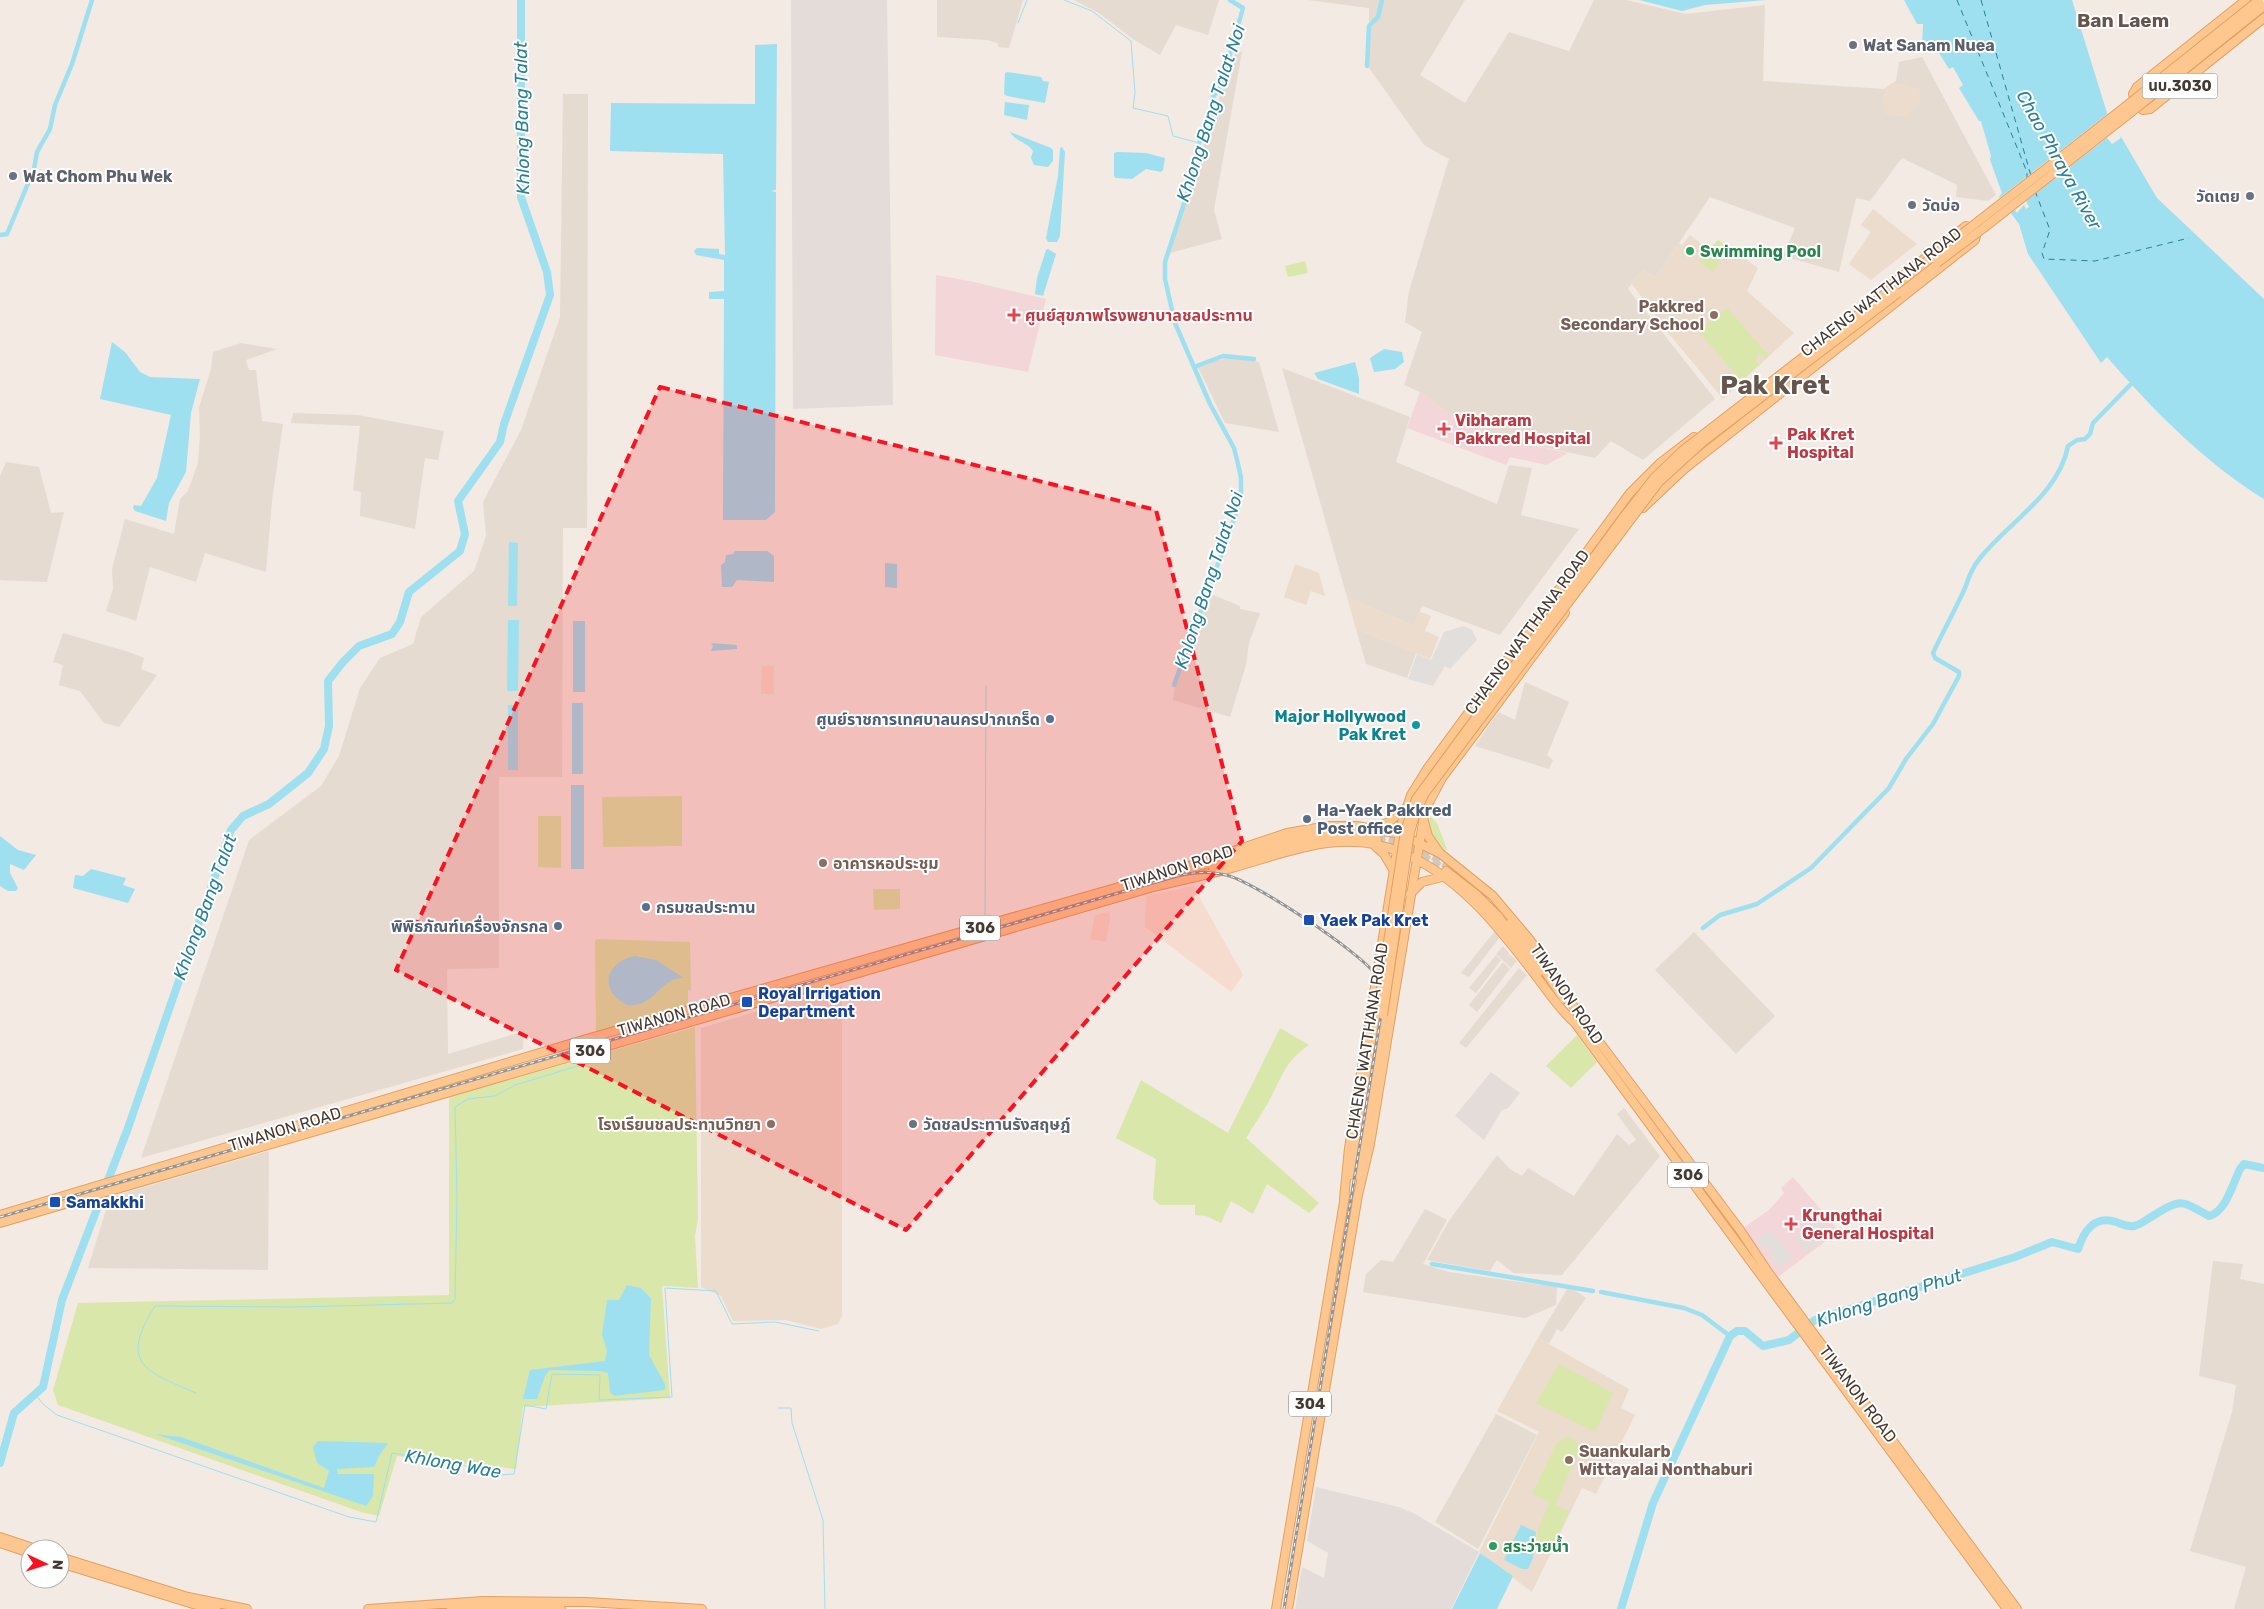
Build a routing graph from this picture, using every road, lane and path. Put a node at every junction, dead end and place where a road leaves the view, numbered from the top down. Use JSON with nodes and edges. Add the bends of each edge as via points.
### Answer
{"nodes":[{"id":1,"x":2246,"y":0,"type":"edge"},
{"id":2,"x":2259,"y":0,"type":"edge"},
{"id":3,"x":2264,"y":6,"type":"edge"},
{"id":4,"x":2264,"y":18,"type":"edge"},
{"id":5,"x":2128,"y":110,"type":"junction"},
{"id":6,"x":1930,"y":254,"type":"junction"},
{"id":7,"x":1940,"y":267,"type":"junction"},
{"id":8,"x":1898,"y":293,"type":"junction"},
{"id":9,"x":1832,"y":332,"type":"junction"},
{"id":10,"x":1842,"y":346,"type":"junction"},
{"id":11,"x":1682,"y":452,"type":"junction"},
{"id":12,"x":1644,"y":507,"type":"junction"},
{"id":13,"x":1493,"y":680,"type":"junction"},
{"id":14,"x":1438,"y":755,"type":"junction"},
{"id":15,"x":1452,"y":765,"type":"junction"},
{"id":16,"x":1406,"y":807,"type":"junction"},
{"id":17,"x":1422,"y":818,"type":"junction"},
{"id":18,"x":1372,"y":828,"type":"junction"},
{"id":19,"x":1400,"y":834,"type":"junction"},
{"id":20,"x":1376,"y":840,"type":"junction"},
{"id":21,"x":1418,"y":843,"type":"junction"},
{"id":22,"x":1397,"y":851,"type":"junction"},
{"id":23,"x":1441,"y":854,"type":"junction"},
{"id":24,"x":1415,"y":859,"type":"junction"},
{"id":25,"x":1394,"y":871,"type":"junction"},
{"id":26,"x":1446,"y":872,"type":"junction"},
{"id":27,"x":1168,"y":873,"type":"junction"},
{"id":28,"x":1410,"y":894,"type":"junction"},
{"id":29,"x":1383,"y":938,"type":"junction"},
{"id":30,"x":1403,"y":939,"type":"junction"},
{"id":31,"x":929,"y":942,"type":"junction"},
{"id":32,"x":930,"y":953,"type":"junction"},
{"id":33,"x":866,"y":960,"type":"junction"},
{"id":34,"x":869,"y":970,"type":"junction"},
{"id":35,"x":1380,"y":1015,"type":"junction"},
{"id":36,"x":1579,"y":1021,"type":"junction"},
{"id":37,"x":312,"y":1121,"type":"junction"},
{"id":38,"x":312,"y":1132,"type":"junction"},
{"id":39,"x":1344,"y":1199,"type":"junction"},
{"id":40,"x":1357,"y":1199,"type":"junction"},
{"id":41,"x":0,"y":1214,"type":"edge"},
{"id":42,"x":0,"y":1224,"type":"edge"},
{"id":43,"x":0,"y":1537,"type":"edge"},
{"id":44,"x":0,"y":1543,"type":"edge"},
{"id":45,"x":20,"y":1544,"type":"edge"},
{"id":46,"x":20,"y":1550,"type":"edge"},
{"id":47,"x":1975,"y":1559,"type":"junction"},
{"id":48,"x":70,"y":1561,"type":"edge"},
{"id":49,"x":70,"y":1565,"type":"edge"},
{"id":50,"x":95,"y":1571,"type":"junction"},
{"id":51,"x":216,"y":1609,"type":"edge"},
{"id":52,"x":247,"y":1609,"type":"edge"},
{"id":53,"x":368,"y":1609,"type":"edge"},
{"id":54,"x":451,"y":1609,"type":"edge"},
{"id":55,"x":561,"y":1609,"type":"edge"},
{"id":56,"x":702,"y":1609,"type":"edge"},
{"id":57,"x":1276,"y":1609,"type":"edge"},
{"id":58,"x":1288,"y":1609,"type":"edge"},
{"id":59,"x":2007,"y":1609,"type":"edge"},
{"id":60,"x":2017,"y":1609,"type":"edge"}],
"edges":[{"from":1,"to":4,"type":"main road","number":"นบ.3030","via":[[2137,87],[2133,94],[2134,104],[2143,110],[2150,109]]},
{"from":2,"to":5,"type":"main road","bridge":true},
{"from":3,"to":5,"type":"main road","bridge":true},
{"from":5,"to":8,"type":"main road","name":"CHAENG WATTHANA ROAD","bridge":true},
{"from":5,"to":11,"type":"main road","name":"CHAENG WATTHANA ROAD","bridge":true},
{"from":6,"to":7,"type":"main road"},
{"from":6,"to":7,"type":"main road","name":"CHAENG WATTHANA ROAD","via":[[1966,226],[1977,231],[1976,240]]},
{"from":6,"to":9,"type":"main road","name":"CHAENG WATTHANA ROAD"},
{"from":7,"to":10,"type":"main road","name":"CHAENG WATTHANA ROAD"},
{"from":8,"to":12,"type":"main road","bridge":true,"via":[[1877,314],[1671,474]]},
{"from":8,"to":35,"type":"main road","name":"CHAENG WATTHANA ROAD","bridge":true,"via":[[1704,441],[1658,482],[1425,792],[1410,832]]},
{"from":9,"to":10,"type":"main road"},
{"from":9,"to":13,"type":"main road","name":"CHAENG WATTHANA ROAD","via":[[1644,478]]},
{"from":10,"to":12,"type":"main road","name":"CHAENG WATTHANA ROAD","via":[[1683,470]]},
{"from":11,"to":13,"type":"main road","bridge":true,"via":[[1656,469],[1639,488]]},
{"from":11,"to":35,"type":"main road","name":"CHAENG WATTHANA ROAD","bridge":true,"via":[[1638,496],[1416,799],[1405,831]]},
{"from":12,"to":15,"type":"main road","name":"CHAENG WATTHANA ROAD"},
{"from":13,"to":14,"type":"main road","name":"CHAENG WATTHANA ROAD"},
{"from":14,"to":15,"type":"main road","via":[[1440,764]]},
{"from":14,"to":16,"type":"main road","name":"CHAENG WATTHANA ROAD","via":[[1418,782]]},
{"from":15,"to":17,"type":"main road","name":"CHAENG WATTHANA ROAD","via":[[1432,794]]},
{"from":16,"to":18,"type":"main road","via":[[1389,822]]},
{"from":16,"to":19,"type":"main road","name":"CHAENG WATTHANA ROAD"},
{"from":17,"to":21,"type":"main road","name":"CHAENG WATTHANA ROAD"},
{"from":17,"to":23,"type":"main road","via":[[1428,836]]},
{"from":18,"to":19,"type":"main road","name":"TIWANON ROAD","number":"306"},
{"from":18,"to":27,"type":"main road","name":"TIWANON ROAD","number":"306","via":[[1342,826],[1301,830]]},
{"from":19,"to":21,"type":"main road","name":"TIWANON ROAD","number":"306"},
{"from":19,"to":22,"type":"main road","name":"CHAENG WATTHANA ROAD","number":"304"},
{"from":20,"to":22,"type":"main road","name":"TIWANON ROAD","number":"306"},
{"from":20,"to":25,"type":"main road"},
{"from":20,"to":27,"type":"main road","number":"306","via":[[1339,831],[1314,833]]},
{"from":20,"to":32,"type":"main road","name":"TIWANON ROAD","number":"306","via":[[1304,846]]},
{"from":21,"to":23,"type":"main road","name":"TIWANON ROAD","number":"306"},
{"from":21,"to":24,"type":"main road","name":"CHAENG WATTHANA ROAD","number":"304"},
{"from":22,"to":24,"type":"main road","name":"TIWANON ROAD","number":"306"},
{"from":22,"to":25,"type":"main road","name":"CHAENG WATTHANA ROAD","number":"304"},
{"from":23,"to":36,"type":"main road","name":"TIWANON ROAD","number":"306","via":[[1493,896],[1520,926],[1549,966]]},
{"from":24,"to":26,"type":"main road","name":"TIWANON ROAD","number":"306"},
{"from":24,"to":28,"type":"main road","name":"CHAENG WATTHANA ROAD","number":"304"},
{"from":25,"to":29,"type":"main road","name":"CHAENG WATTHANA ROAD","number":"304"},
{"from":26,"to":28,"type":"main road","via":[[1422,882]]},
{"from":26,"to":36,"type":"main road","name":"TIWANON ROAD","number":"306","via":[[1494,921],[1558,1005]]},
{"from":26,"to":36,"type":"main road","number":"306","via":[[1481,891],[1510,922]]},
{"from":27,"to":31,"type":"main road","name":"TIWANON ROAD","number":"306"},
{"from":28,"to":30,"type":"main road","name":"CHAENG WATTHANA ROAD","number":"304"},
{"from":29,"to":30,"type":"main road","via":[[1387,933],[1395,932]]},
{"from":29,"to":39,"type":"main road","name":"CHAENG WATTHANA ROAD","number":"304","via":[[1349,1148]]},
{"from":30,"to":40,"type":"main road","name":"CHAENG WATTHANA ROAD","number":"304","via":[[1367,1157]]},
{"from":31,"to":32,"type":"main road"},
{"from":31,"to":33,"type":"main road","name":"TIWANON ROAD","number":"306"},
{"from":32,"to":34,"type":"main road","name":"TIWANON ROAD","number":"306"},
{"from":33,"to":34,"type":"main road"},
{"from":33,"to":37,"type":"main road","name":"TIWANON ROAD","number":"306"},
{"from":34,"to":38,"type":"main road","name":"TIWANON ROAD","number":"306"},
{"from":35,"to":39,"type":"main road","name":"CHAENG WATTHANA ROAD"},
{"from":35,"to":40,"type":"main road","name":"CHAENG WATTHANA ROAD"},
{"from":36,"to":47,"type":"main road","name":"TIWANON ROAD","number":"306","via":[[1735,1224],[1808,1333]]},
{"from":37,"to":38,"type":"main road"},
{"from":37,"to":41,"type":"main road","name":"TIWANON ROAD","number":"306"},
{"from":38,"to":42,"type":"main road","name":"TIWANON ROAD","number":"306"},
{"from":39,"to":57,"type":"main road","name":"CHAENG WATTHANA ROAD","number":"304"},
{"from":40,"to":58,"type":"main road","name":"CHAENG WATTHANA ROAD","number":"304"},
{"from":43,"to":45,"type":"main road"},
{"from":44,"to":46,"type":"main road"},
{"from":47,"to":59,"type":"main road","name":"TIWANON ROAD","number":"306"},
{"from":47,"to":60,"type":"main road","name":"TIWANON ROAD","number":"306"},
{"from":48,"to":50,"type":"main road"},
{"from":49,"to":50,"type":"main road"},
{"from":50,"to":51,"type":"main road"},
{"from":50,"to":52,"type":"main road","via":[[196,1599]]},
{"from":53,"to":56,"type":"main road","via":[[483,1601],[587,1602]]},
{"from":54,"to":55,"type":"main road"}]}
